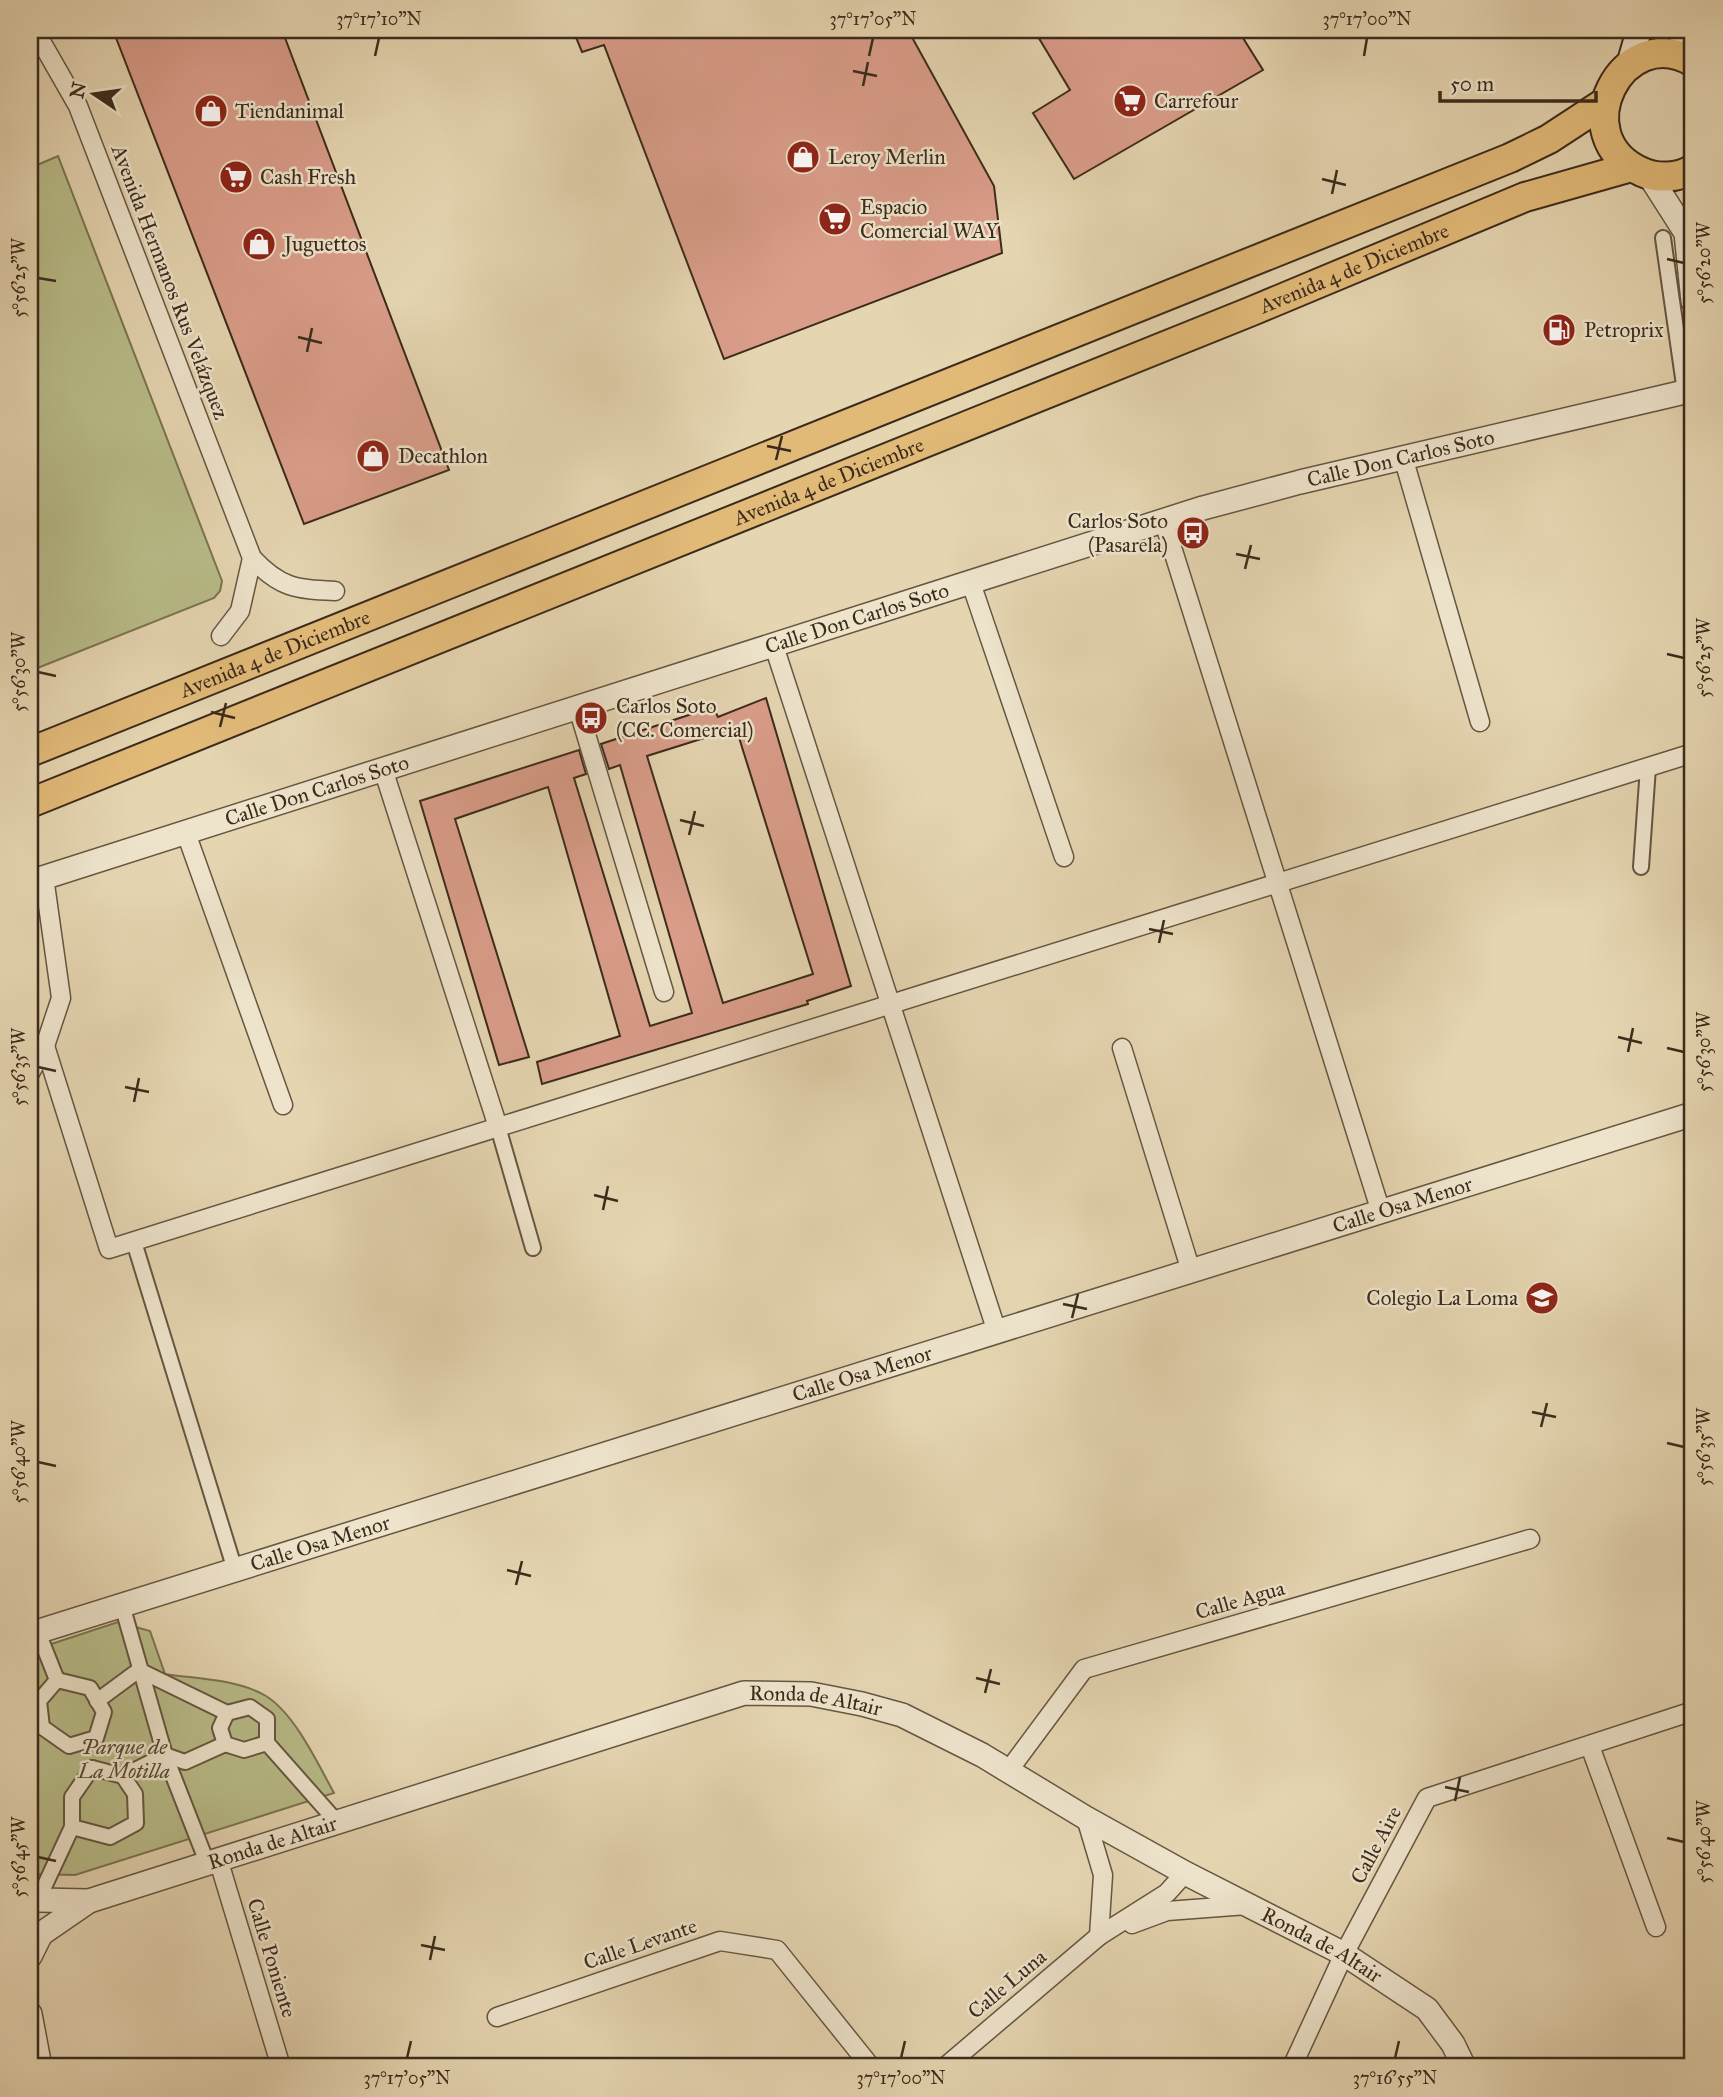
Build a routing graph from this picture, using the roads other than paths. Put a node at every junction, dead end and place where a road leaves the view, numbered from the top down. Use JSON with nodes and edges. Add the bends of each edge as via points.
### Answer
{"nodes":[{"id":1,"x":1639,"y":30,"type":"edge"},
{"id":2,"x":1679,"y":30,"type":"edge"},
{"id":3,"x":30,"y":31,"type":"edge"},
{"id":4,"x":1693,"y":54,"type":"edge"},
{"id":5,"x":1693,"y":62,"type":"edge"},
{"id":6,"x":1629,"y":65,"type":"junction"},
{"id":7,"x":1604,"y":103,"type":"junction"},
{"id":8,"x":1693,"y":169,"type":"edge"},
{"id":9,"x":1640,"y":171,"type":"junction"},
{"id":10,"x":1689,"y":222,"type":"edge"},
{"id":11,"x":1662,"y":238,"type":"dead end"},
{"id":12,"x":1693,"y":301,"type":"edge"},
{"id":13,"x":1689,"y":391,"type":"edge"},
{"id":14,"x":1403,"y":457,"type":"junction"},
{"id":15,"x":1164,"y":522,"type":"junction"},
{"id":16,"x":252,"y":558,"type":"junction"},
{"id":17,"x":971,"y":583,"type":"junction"},
{"id":18,"x":335,"y":591,"type":"dead end"},
{"id":19,"x":221,"y":636,"type":"dead end"},
{"id":20,"x":774,"y":646,"type":"junction"},
{"id":21,"x":578,"y":708,"type":"junction"},
{"id":22,"x":1480,"y":722,"type":"dead end"},
{"id":23,"x":30,"y":752,"type":"edge"},
{"id":24,"x":1693,"y":753,"type":"edge"},
{"id":25,"x":1648,"y":767,"type":"junction"},
{"id":26,"x":383,"y":769,"type":"junction"},
{"id":27,"x":30,"y":803,"type":"edge"},
{"id":28,"x":186,"y":833,"type":"junction"},
{"id":29,"x":1064,"y":857,"type":"dead end"},
{"id":30,"x":1640,"y":867,"type":"dead end"},
{"id":31,"x":37,"y":879,"type":"edge"},
{"id":32,"x":1279,"y":883,"type":"junction"},
{"id":33,"x":664,"y":992,"type":"dead end"},
{"id":34,"x":890,"y":1005,"type":"junction"},
{"id":35,"x":45,"y":1046,"type":"junction"},
{"id":36,"x":1122,"y":1048,"type":"dead end"},
{"id":37,"x":30,"y":1073,"type":"edge"},
{"id":38,"x":283,"y":1105,"type":"dead end"},
{"id":39,"x":1693,"y":1114,"type":"edge"},
{"id":40,"x":498,"y":1127,"type":"junction"},
{"id":41,"x":1381,"y":1212,"type":"junction"},
{"id":42,"x":134,"y":1242,"type":"junction"},
{"id":43,"x":533,"y":1248,"type":"dead end"},
{"id":44,"x":1191,"y":1271,"type":"junction"},
{"id":45,"x":998,"y":1332,"type":"junction"},
{"id":46,"x":1530,"y":1539,"type":"dead end"},
{"id":47,"x":234,"y":1570,"type":"junction"},
{"id":48,"x":122,"y":1605,"type":"junction"},
{"id":49,"x":34,"y":1633,"type":"edge"},
{"id":50,"x":139,"y":1670,"type":"junction"},
{"id":51,"x":57,"y":1680,"type":"junction"},
{"id":52,"x":97,"y":1701,"type":"junction"},
{"id":53,"x":1693,"y":1711,"type":"edge"},
{"id":54,"x":227,"y":1713,"type":"junction"},
{"id":55,"x":85,"y":1742,"type":"junction"},
{"id":56,"x":267,"y":1742,"type":"junction"},
{"id":57,"x":225,"y":1744,"type":"junction"},
{"id":58,"x":1590,"y":1746,"type":"junction"},
{"id":59,"x":165,"y":1755,"type":"junction"},
{"id":60,"x":92,"y":1768,"type":"junction"},
{"id":61,"x":1009,"y":1770,"type":"junction"},
{"id":62,"x":123,"y":1776,"type":"junction"},
{"id":63,"x":1086,"y":1818,"type":"junction"},
{"id":64,"x":336,"y":1821,"type":"junction"},
{"id":65,"x":72,"y":1827,"type":"junction"},
{"id":66,"x":214,"y":1863,"type":"junction"},
{"id":67,"x":1185,"y":1872,"type":"junction"},
{"id":68,"x":34,"y":1898,"type":"edge"},
{"id":69,"x":89,"y":1900,"type":"junction"},
{"id":70,"x":1247,"y":1905,"type":"junction"},
{"id":71,"x":1656,"y":1927,"type":"dead end"},
{"id":72,"x":1100,"y":1936,"type":"junction"},
{"id":73,"x":1345,"y":1954,"type":"junction"},
{"id":74,"x":30,"y":1956,"type":"edge"},
{"id":75,"x":30,"y":2014,"type":"edge"},
{"id":76,"x":497,"y":2017,"type":"dead end"},
{"id":77,"x":40,"y":2067,"type":"edge"},
{"id":78,"x":281,"y":2067,"type":"edge"},
{"id":79,"x":871,"y":2067,"type":"edge"},
{"id":80,"x":945,"y":2067,"type":"edge"},
{"id":81,"x":1292,"y":2067,"type":"edge"},
{"id":82,"x":1464,"y":2067,"type":"edge"}],
"edges":[{"from":1,"to":6,"type":"main road"},
{"from":2,"to":4,"type":"main road"},
{"from":3,"to":16,"type":"street","name":"Avenida Hermanos Rus Velázquez","via":[[42,43],[78,106]]},
{"from":5,"to":6,"type":"main road","via":[[1657,55]]},
{"from":6,"to":7,"type":"main road"},
{"from":7,"to":9,"type":"main road","via":[[1611,146]]},
{"from":7,"to":23,"type":"main road","name":"Avenida 4 de Diciembre","via":[[1510,159]]},
{"from":8,"to":9,"type":"main road","name":"Avenida 4 de Diciembre","via":[[1670,177]]},
{"from":9,"to":10,"type":"street"},
{"from":9,"to":27,"type":"main road","name":"Avenida 4 de Diciembre","via":[[1525,197]]},
{"from":10,"to":12,"type":"street"},
{"from":11,"to":13,"type":"street"},
{"from":13,"to":14,"type":"street","name":"Calle Don Carlos Soto"},
{"from":14,"to":15,"type":"street","name":"Calle Don Carlos Soto"},
{"from":14,"to":22,"type":"street"},
{"from":15,"to":17,"type":"street","name":"Calle Don Carlos Soto"},
{"from":15,"to":32,"type":"street"},
{"from":16,"to":18,"type":"street","name":"Avenida Hermanos Rus Velázquez","via":[[280,583]]},
{"from":16,"to":19,"type":"street","via":[[240,611]]},
{"from":17,"to":20,"type":"street","name":"Calle Don Carlos Soto"},
{"from":17,"to":29,"type":"street"},
{"from":20,"to":21,"type":"street","name":"Calle Don Carlos Soto"},
{"from":20,"to":34,"type":"street"},
{"from":21,"to":26,"type":"street","name":"Calle Don Carlos Soto"},
{"from":21,"to":33,"type":"street"},
{"from":24,"to":25,"type":"street"},
{"from":25,"to":30,"type":"street"},
{"from":25,"to":32,"type":"street"},
{"from":26,"to":28,"type":"street","name":"Calle Don Carlos Soto"},
{"from":26,"to":40,"type":"street"},
{"from":28,"to":31,"type":"street","name":"Calle Don Carlos Soto"},
{"from":28,"to":38,"type":"street"},
{"from":31,"to":35,"type":"street","via":[[61,998]]},
{"from":32,"to":34,"type":"street"},
{"from":32,"to":41,"type":"street"},
{"from":34,"to":40,"type":"street"},
{"from":34,"to":45,"type":"street"},
{"from":35,"to":37,"type":"street"},
{"from":35,"to":42,"type":"street","via":[[110,1249]]},
{"from":36,"to":44,"type":"street"},
{"from":39,"to":41,"type":"street","name":"Calle Osa Menor"},
{"from":40,"to":42,"type":"street"},
{"from":40,"to":43,"type":"street"},
{"from":41,"to":44,"type":"street","name":"Calle Osa Menor"},
{"from":42,"to":47,"type":"street"},
{"from":44,"to":45,"type":"street","name":"Calle Osa Menor"},
{"from":45,"to":47,"type":"street","name":"Calle Osa Menor"},
{"from":46,"to":61,"type":"street","name":"Calle Agua","via":[[1084,1669]]},
{"from":47,"to":48,"type":"street","name":"Calle Osa Menor"},
{"from":48,"to":49,"type":"street","name":"Calle Osa Menor"},
{"from":48,"to":50,"type":"street"},
{"from":49,"to":51,"type":"street"},
{"from":50,"to":52,"type":"street"},
{"from":50,"to":54,"type":"street"},
{"from":50,"to":59,"type":"street"},
{"from":51,"to":52,"type":"street","via":[[90,1688]]},
{"from":51,"to":55,"type":"street","via":[[39,1701],[43,1727],[69,1746]]},
{"from":52,"to":55,"type":"street","via":[[104,1712],[96,1738]]},
{"from":53,"to":58,"type":"street","name":"Calle Aire"},
{"from":54,"to":56,"type":"street","via":[[250,1707],[267,1719]]},
{"from":54,"to":57,"type":"street","via":[[220,1728]]},
{"from":55,"to":60,"type":"street"},
{"from":56,"to":57,"type":"street","via":[[244,1750]]},
{"from":56,"to":64,"type":"street"},
{"from":57,"to":59,"type":"street","via":[[185,1762]]},
{"from":58,"to":71,"type":"street"},
{"from":58,"to":73,"type":"street","name":"Calle Aire","via":[[1427,1798]]},
{"from":59,"to":62,"type":"street"},
{"from":59,"to":66,"type":"street"},
{"from":60,"to":62,"type":"street"},
{"from":60,"to":65,"type":"street","via":[[72,1797]]},
{"from":61,"to":63,"type":"street","name":"Ronda de Altair"},
{"from":61,"to":64,"type":"street","name":"Ronda de Altair","via":[[902,1715],[811,1694],[744,1693]]},
{"from":62,"to":65,"type":"street","via":[[135,1794],[136,1823],[110,1837]]},
{"from":63,"to":67,"type":"street","name":"Ronda de Altair"},
{"from":63,"to":72,"type":"street","via":[[1103,1875]]},
{"from":64,"to":66,"type":"street","name":"Ronda de Altair"},
{"from":65,"to":68,"type":"street"},
{"from":66,"to":69,"type":"street","name":"Ronda de Altair"},
{"from":66,"to":78,"type":"street","name":"Calle Poniente"},
{"from":67,"to":70,"type":"street","name":"Ronda de Altair"},
{"from":67,"to":72,"type":"street","name":"Calle Luna","via":[[1167,1893]]},
{"from":68,"to":69,"type":"street","name":"Ronda de Altair"},
{"from":69,"to":74,"type":"street","name":"Ronda de Altair","via":[[41,1934]]},
{"from":70,"to":72,"type":"street","name":"Calle Luna","via":[[1167,1911]]},
{"from":70,"to":73,"type":"street","name":"Ronda de Altair"},
{"from":72,"to":80,"type":"street","name":"Calle Luna"},
{"from":73,"to":81,"type":"street","name":"Calle Aire"},
{"from":73,"to":82,"type":"street","name":"Ronda de Altair","via":[[1427,2010]]},
{"from":75,"to":77,"type":"street"},
{"from":76,"to":79,"type":"street","name":"Calle Levante","via":[[720,1941],[777,1950]]}]}
